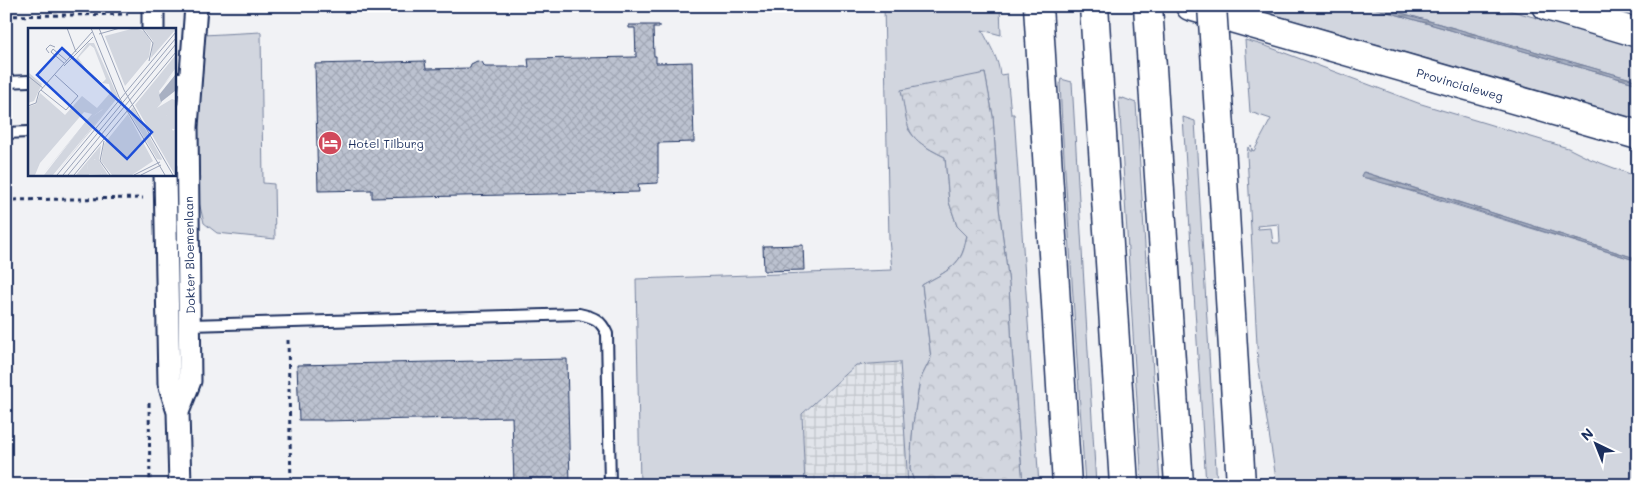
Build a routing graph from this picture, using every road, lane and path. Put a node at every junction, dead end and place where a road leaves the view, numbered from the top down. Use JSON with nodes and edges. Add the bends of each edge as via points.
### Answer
{"nodes":[{"id":1,"x":153,"y":6,"type":"edge"},
{"id":2,"x":196,"y":6,"type":"edge"},
{"id":3,"x":1038,"y":6,"type":"edge"},
{"id":4,"x":1094,"y":6,"type":"edge"},
{"id":5,"x":1148,"y":6,"type":"edge"},
{"id":6,"x":1190,"y":6,"type":"edge"},
{"id":7,"x":1212,"y":6,"type":"edge"},
{"id":8,"x":1547,"y":6,"type":"edge"},
{"id":9,"x":128,"y":14,"type":"dead end"},
{"id":10,"x":6,"y":16,"type":"edge"},
{"id":11,"x":153,"y":28,"type":"edge"},
{"id":12,"x":1638,"y":33,"type":"edge"},
{"id":13,"x":182,"y":78,"type":"edge"},
{"id":14,"x":6,"y":82,"type":"edge"},
{"id":15,"x":28,"y":82,"type":"edge"},
{"id":16,"x":180,"y":127,"type":"edge"},
{"id":17,"x":28,"y":132,"type":"edge"},
{"id":18,"x":6,"y":133,"type":"edge"},
{"id":19,"x":1638,"y":135,"type":"edge"},
{"id":20,"x":165,"y":175,"type":"edge"},
{"id":21,"x":144,"y":198,"type":"dead end"},
{"id":22,"x":6,"y":200,"type":"edge"},
{"id":23,"x":287,"y":322,"type":"junction"},
{"id":24,"x":190,"y":325,"type":"junction"},
{"id":25,"x":178,"y":412,"type":"junction"},
{"id":26,"x":1238,"y":428,"type":"junction"},
{"id":27,"x":180,"y":485,"type":"edge"},
{"id":28,"x":291,"y":485,"type":"edge"},
{"id":29,"x":610,"y":485,"type":"edge"},
{"id":30,"x":1067,"y":485,"type":"edge"},
{"id":31,"x":1124,"y":485,"type":"edge"},
{"id":32,"x":1179,"y":485,"type":"edge"},
{"id":33,"x":1241,"y":485,"type":"edge"},
{"id":34,"x":1253,"y":485,"type":"edge"}],
"edges":[{"from":1,"to":11,"type":"street"},
{"from":2,"to":13,"type":"street","name":"Dokter Bloemenlaan"},
{"from":3,"to":30,"type":"highway"},
{"from":4,"to":31,"type":"highway"},
{"from":5,"to":32,"type":"highway"},
{"from":6,"to":19,"type":"highway","name":"Provincialeweg"},
{"from":7,"to":26,"type":"highway","bridge":true},
{"from":8,"to":12,"type":"highway"},
{"from":9,"to":10,"type":"path"},
{"from":13,"to":16,"type":"street","name":"Dokter Bloemenlaan"},
{"from":14,"to":15,"type":"lane"},
{"from":16,"to":24,"type":"street","name":"Dokter Bloemenlaan"},
{"from":17,"to":18,"type":"lane"},
{"from":20,"to":25,"type":"street","name":"Dokter Bloemenlaan","via":[[169,382]]},
{"from":21,"to":22,"type":"path"},
{"from":23,"to":24,"type":"lane"},
{"from":23,"to":28,"type":"path"},
{"from":23,"to":29,"type":"lane","via":[[579,314],[593,317],[603,324],[607,334]]},
{"from":24,"to":25,"type":"street","name":"Dokter Bloemenlaan","via":[[190,382]]},
{"from":25,"to":27,"type":"street","name":"Dokter Bloemenlaan"},
{"from":26,"to":33,"type":"highway"},
{"from":26,"to":34,"type":"highway"}]}
